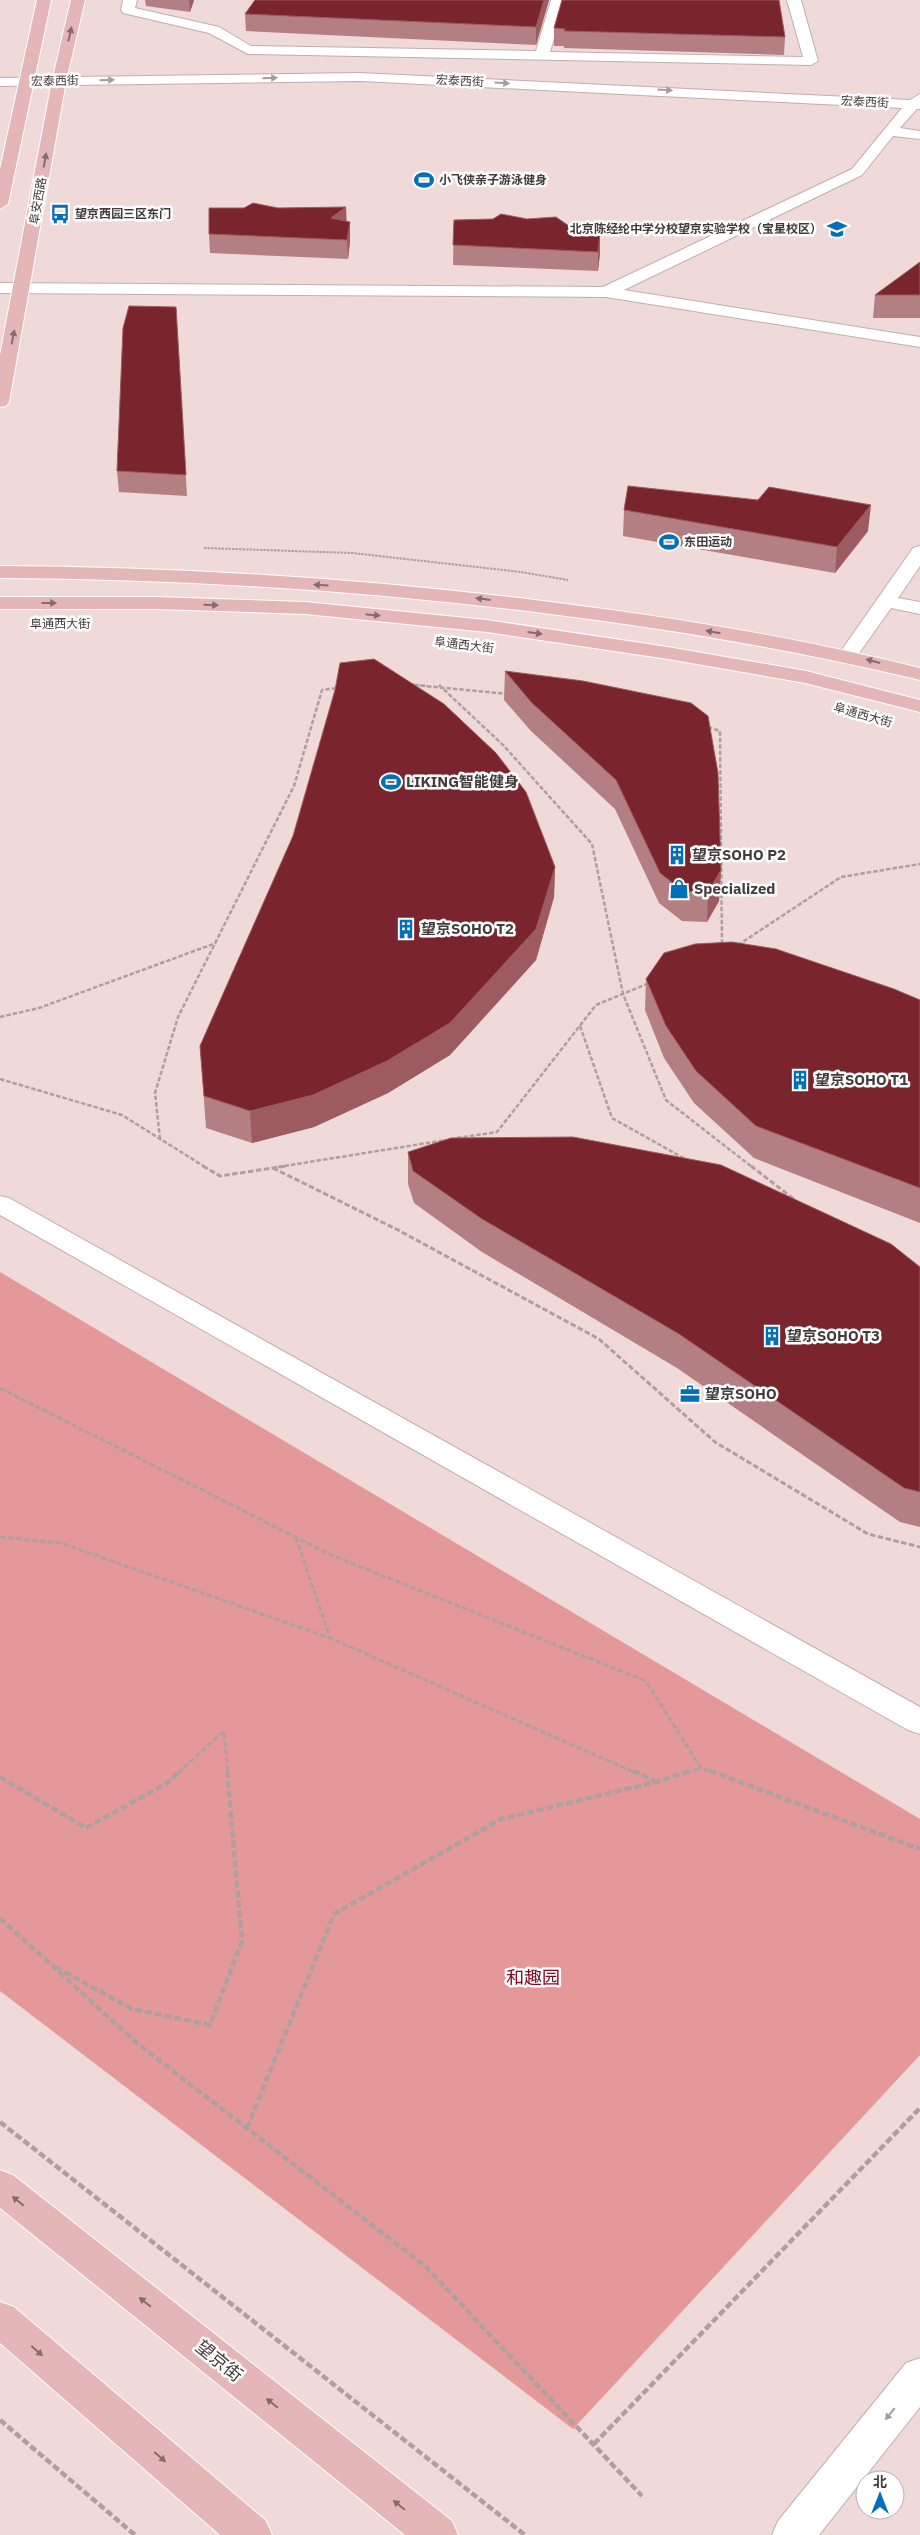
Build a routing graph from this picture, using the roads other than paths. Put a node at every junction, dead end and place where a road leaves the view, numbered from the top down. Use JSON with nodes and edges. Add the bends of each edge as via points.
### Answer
{"nodes":[{"id":1,"x":44,"y":0,"type":"edge"},
{"id":2,"x":78,"y":0,"type":"edge"},
{"id":3,"x":130,"y":0,"type":"edge"},
{"id":4,"x":558,"y":0,"type":"edge"},
{"id":5,"x":794,"y":0,"type":"edge"},
{"id":6,"x":542,"y":56,"type":"junction"},
{"id":7,"x":0,"y":69,"type":"edge"},
{"id":8,"x":60,"y":74,"type":"junction"},
{"id":9,"x":28,"y":75,"type":"junction"},
{"id":10,"x":0,"y":82,"type":"edge"},
{"id":11,"x":919,"y":100,"type":"edge"},
{"id":12,"x":889,"y":131,"type":"junction"},
{"id":13,"x":920,"y":135,"type":"edge"},
{"id":14,"x":0,"y":204,"type":"edge"},
{"id":15,"x":23,"y":287,"type":"junction"},
{"id":16,"x":0,"y":288,"type":"edge"},
{"id":17,"x":606,"y":292,"type":"junction"},
{"id":18,"x":920,"y":342,"type":"edge"},
{"id":19,"x":0,"y":402,"type":"edge"},
{"id":20,"x":920,"y":552,"type":"edge"},
{"id":21,"x":0,"y":572,"type":"edge"},
{"id":22,"x":886,"y":601,"type":"junction"},
{"id":23,"x":0,"y":603,"type":"edge"},
{"id":24,"x":920,"y":608,"type":"edge"},
{"id":25,"x":848,"y":656,"type":"junction"},
{"id":26,"x":920,"y":674,"type":"edge"},
{"id":27,"x":920,"y":706,"type":"edge"},
{"id":28,"x":0,"y":1204,"type":"edge"},
{"id":29,"x":920,"y":1722,"type":"edge"},
{"id":30,"x":0,"y":2186,"type":"edge"},
{"id":31,"x":0,"y":2320,"type":"edge"},
{"id":32,"x":920,"y":2376,"type":"edge"},
{"id":33,"x":251,"y":2535,"type":"edge"},
{"id":34,"x":437,"y":2535,"type":"edge"},
{"id":35,"x":794,"y":2535,"type":"edge"}],
"edges":[{"from":1,"to":9,"type":"main road"},
{"from":8,"to":2,"type":"main road","name":"阜安西路","one_way":true},
{"from":3,"to":6,"type":"street","via":[[128,10],[214,30],[248,50]]},
{"from":4,"to":6,"type":"street"},
{"from":5,"to":6,"type":"street","via":[[811,61]]},
{"from":7,"to":9,"type":"street","name":"宏泰西街"},
{"from":8,"to":9,"type":"street","name":"宏泰西街"},
{"from":8,"to":11,"type":"street","name":"宏泰西街","via":[[360,77]]},
{"from":15,"to":8,"type":"main road","name":"阜安西路","one_way":true},
{"from":9,"to":10,"type":"street","name":"宏泰西街"},
{"from":9,"to":14,"type":"main road"},
{"from":11,"to":12,"type":"street"},
{"from":12,"to":13,"type":"street"},
{"from":12,"to":17,"type":"street","via":[[858,172]]},
{"from":15,"to":16,"type":"street"},
{"from":15,"to":17,"type":"street"},
{"from":19,"to":15,"type":"main road","name":"阜安西路","one_way":true},
{"from":17,"to":18,"type":"street"},
{"from":20,"to":22,"type":"street"},
{"from":25,"to":21,"type":"main road","one_way":true,"via":[[648,620],[450,595],[95,572]]},
{"from":22,"to":24,"type":"street"},
{"from":22,"to":25,"type":"street"},
{"from":23,"to":27,"type":"main road","name":"阜通西大街","one_way":true,"via":[[305,608],[487,626],[806,677]]},
{"from":26,"to":25,"type":"main road","one_way":true},
{"from":28,"to":29,"type":"street"},
{"from":34,"to":30,"type":"main road","name":"望京街","one_way":true},
{"from":31,"to":33,"type":"main road","one_way":true},
{"from":32,"to":35,"type":"street","one_way":true}]}
